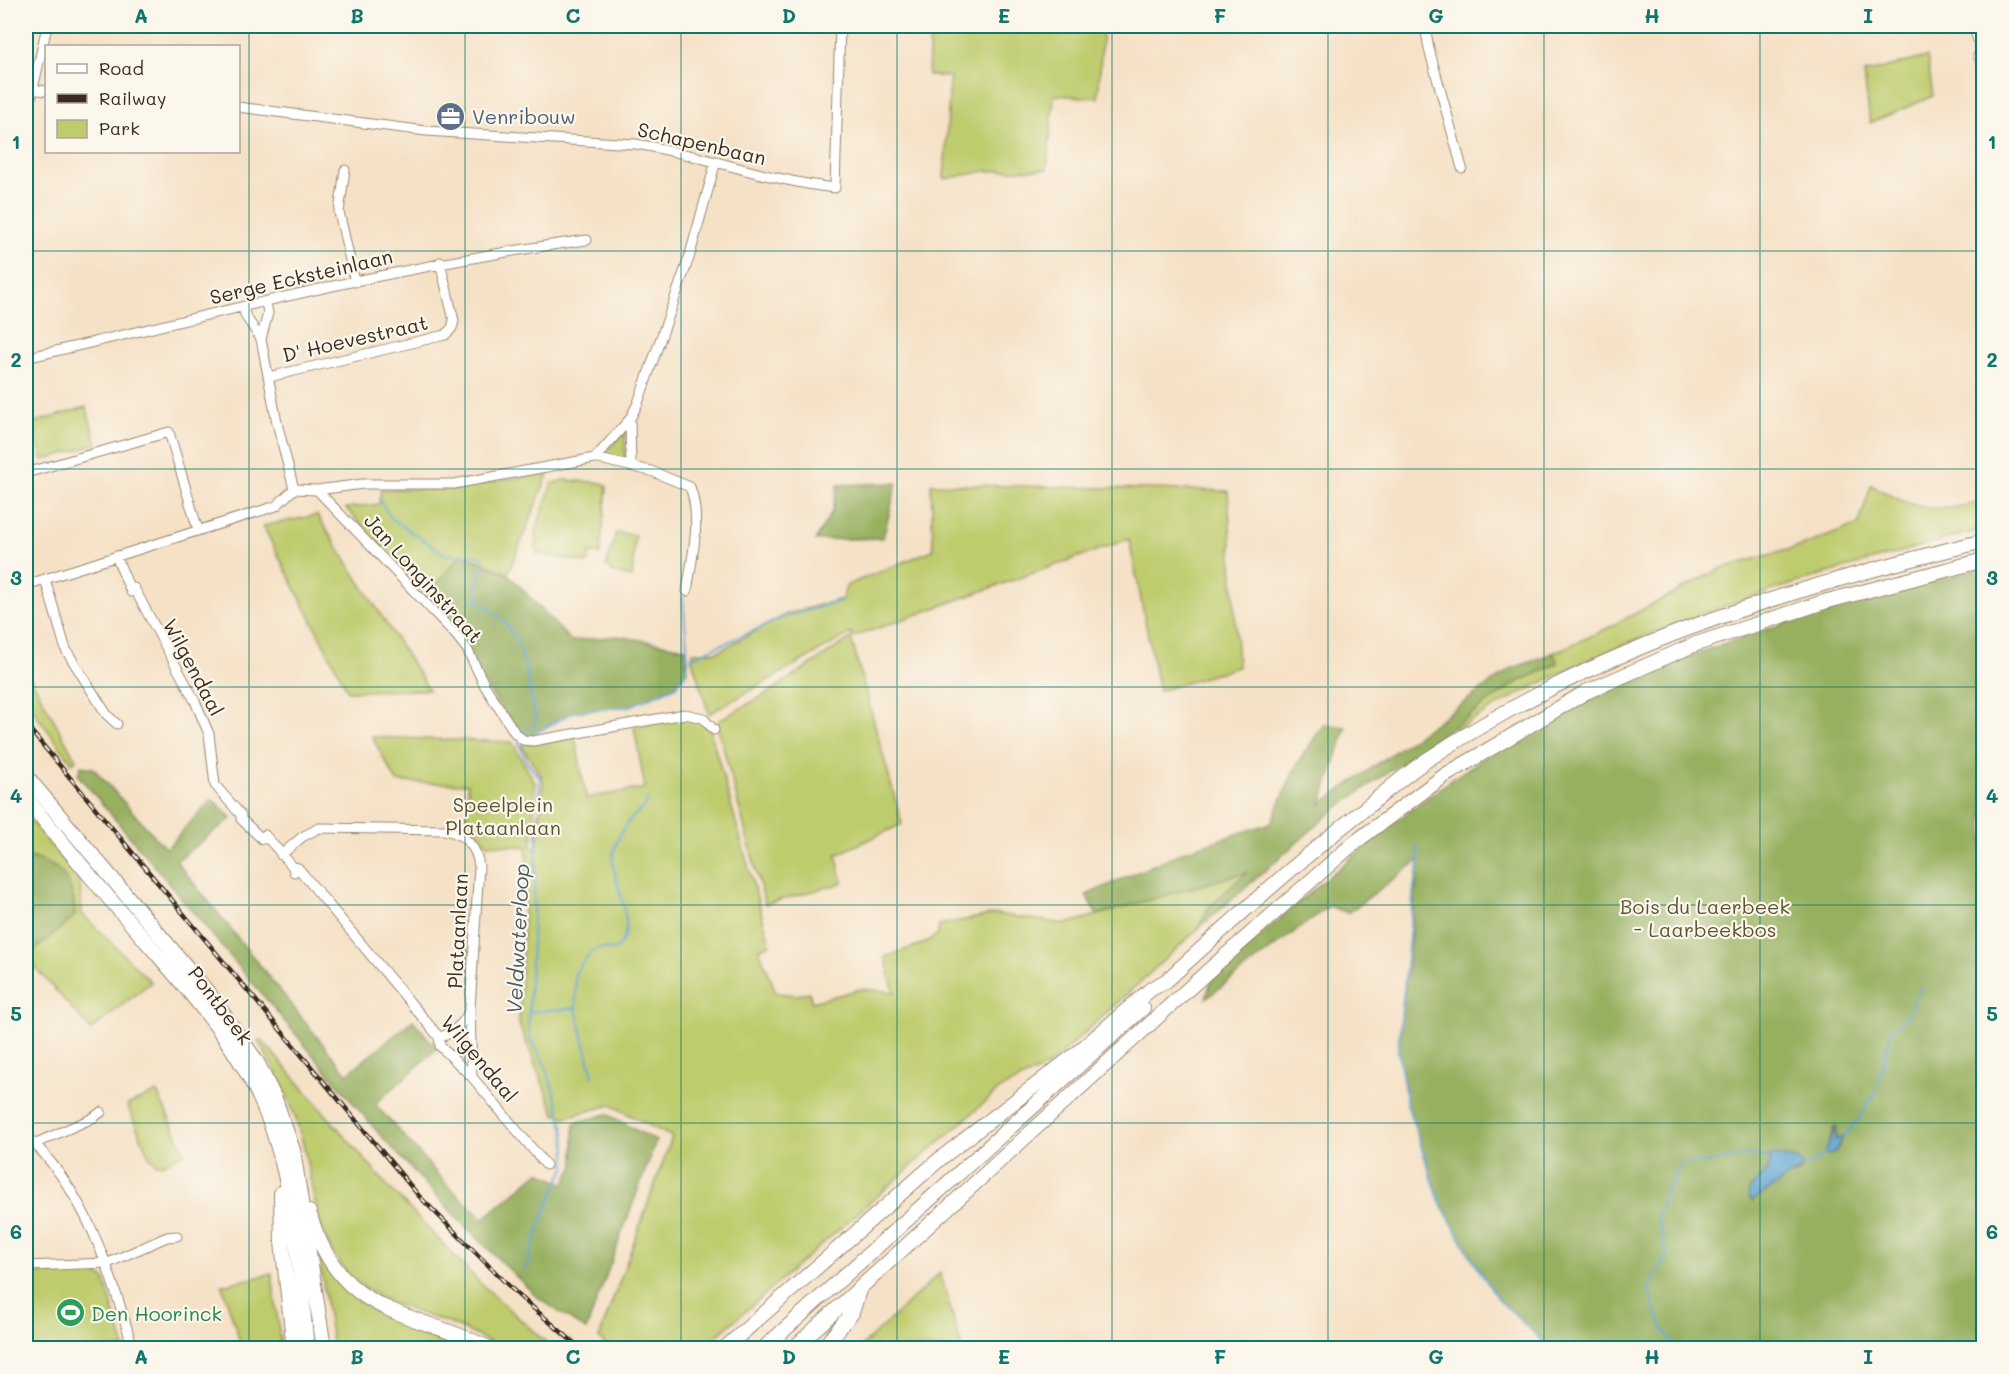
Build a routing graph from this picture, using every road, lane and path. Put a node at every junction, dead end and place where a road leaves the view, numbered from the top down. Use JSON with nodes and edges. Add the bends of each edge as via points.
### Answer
{"nodes":[{"id":1,"x":46,"y":26,"type":"edge"},
{"id":2,"x":840,"y":26,"type":"edge"},
{"id":3,"x":1425,"y":26,"type":"edge"},
{"id":4,"x":1974,"y":26,"type":"edge"},
{"id":5,"x":1982,"y":46,"type":"edge"},
{"id":6,"x":1983,"y":65,"type":"edge"},
{"id":7,"x":32,"y":89,"type":"junction"},
{"id":8,"x":45,"y":91,"type":"edge"},
{"id":9,"x":240,"y":107,"type":"edge"},
{"id":10,"x":26,"y":120,"type":"edge"},
{"id":11,"x":716,"y":161,"type":"junction"},
{"id":12,"x":1462,"y":168,"type":"dead end"},
{"id":13,"x":345,"y":170,"type":"dead end"},
{"id":14,"x":587,"y":240,"type":"dead end"},
{"id":15,"x":440,"y":262,"type":"junction"},
{"id":16,"x":355,"y":282,"type":"junction"},
{"id":17,"x":266,"y":303,"type":"junction"},
{"id":18,"x":243,"y":308,"type":"junction"},
{"id":19,"x":261,"y":339,"type":"junction"},
{"id":20,"x":26,"y":358,"type":"edge"},
{"id":21,"x":269,"y":377,"type":"junction"},
{"id":22,"x":630,"y":419,"type":"junction"},
{"id":23,"x":595,"y":458,"type":"junction"},
{"id":24,"x":631,"y":465,"type":"junction"},
{"id":25,"x":26,"y":473,"type":"edge"},
{"id":26,"x":294,"y":489,"type":"junction"},
{"id":27,"x":317,"y":490,"type":"junction"},
{"id":28,"x":198,"y":530,"type":"junction"},
{"id":29,"x":1983,"y":541,"type":"edge"},
{"id":30,"x":116,"y":556,"type":"junction"},
{"id":31,"x":1983,"y":560,"type":"edge"},
{"id":32,"x":45,"y":579,"type":"junction"},
{"id":33,"x":26,"y":585,"type":"edge"},
{"id":34,"x":687,"y":591,"type":"dead end"},
{"id":35,"x":117,"y":724,"type":"dead end"},
{"id":36,"x":714,"y":730,"type":"dead end"},
{"id":37,"x":26,"y":776,"type":"edge"},
{"id":38,"x":26,"y":798,"type":"edge"},
{"id":39,"x":281,"y":855,"type":"junction"},
{"id":40,"x":1166,"y":981,"type":"junction"},
{"id":41,"x":470,"y":1009,"type":"junction"},
{"id":42,"x":439,"y":1037,"type":"junction"},
{"id":43,"x":471,"y":1077,"type":"junction"},
{"id":44,"x":101,"y":1112,"type":"dead end"},
{"id":45,"x":26,"y":1135,"type":"edge"},
{"id":46,"x":30,"y":1144,"type":"edge"},
{"id":47,"x":546,"y":1164,"type":"dead end"},
{"id":48,"x":285,"y":1173,"type":"junction"},
{"id":49,"x":299,"y":1182,"type":"junction"},
{"id":50,"x":177,"y":1236,"type":"dead end"},
{"id":51,"x":108,"y":1263,"type":"junction"},
{"id":52,"x":26,"y":1266,"type":"edge"},
{"id":53,"x":860,"y":1289,"type":"junction"},
{"id":54,"x":133,"y":1348,"type":"edge"},
{"id":55,"x":294,"y":1348,"type":"edge"},
{"id":56,"x":307,"y":1348,"type":"edge"},
{"id":57,"x":324,"y":1348,"type":"edge"},
{"id":58,"x":489,"y":1348,"type":"edge"},
{"id":59,"x":725,"y":1348,"type":"edge"},
{"id":60,"x":764,"y":1348,"type":"edge"},
{"id":61,"x":794,"y":1348,"type":"edge"},
{"id":62,"x":823,"y":1348,"type":"edge"}],
"edges":[{"from":1,"to":7,"type":"street"},
{"from":2,"to":11,"type":"street","name":"Schapenbaan","via":[[835,188],[778,179]]},
{"from":3,"to":12,"type":"street"},
{"from":4,"to":5,"type":"street"},
{"from":5,"to":6,"type":"street","via":[[1978,56]]},
{"from":7,"to":8,"type":"street"},
{"from":7,"to":10,"type":"street"},
{"from":9,"to":11,"type":"street","name":"Schapenbaan","via":[[426,131],[635,144]]},
{"from":11,"to":22,"type":"street","via":[[689,258]]},
{"from":13,"to":16,"type":"street","via":[[339,212]]},
{"from":14,"to":15,"type":"street","name":"Serge Ecksteinlaan"},
{"from":15,"to":16,"type":"street","name":"Serge Ecksteinlaan"},
{"from":15,"to":21,"type":"street","name":"D' Hoevestraat","via":[[454,321],[445,335]]},
{"from":16,"to":17,"type":"street","name":"Serge Ecksteinlaan"},
{"from":17,"to":18,"type":"street","name":"Serge Ecksteinlaan"},
{"from":17,"to":19,"type":"street","via":[[268,312]]},
{"from":18,"to":19,"type":"street"},
{"from":18,"to":20,"type":"street","name":"Serge Ecksteinlaan"},
{"from":19,"to":21,"type":"street"},
{"from":21,"to":26,"type":"street"},
{"from":22,"to":23,"type":"street"},
{"from":22,"to":24,"type":"street"},
{"from":23,"to":24,"type":"street","name":"Jan Longinstraat"},
{"from":23,"to":27,"type":"street","name":"Jan Longinstraat","via":[[454,484],[363,484]]},
{"from":24,"to":34,"type":"street","name":"Jan Longinstraat","via":[[690,487],[695,538]]},
{"from":25,"to":28,"type":"street","via":[[169,432]]},
{"from":26,"to":27,"type":"street","name":"Jan Longinstraat"},
{"from":26,"to":28,"type":"street","via":[[276,506]]},
{"from":27,"to":36,"type":"street","name":"Jan Longinstraat","via":[[467,649],[485,686],[523,740],[685,714],[704,718]]},
{"from":28,"to":30,"type":"street"},
{"from":29,"to":40,"type":"highway","via":[[1819,583],[1747,606],[1636,648],[1530,698],[1429,758],[1340,828]]},
{"from":30,"to":32,"type":"street"},
{"from":30,"to":39,"type":"street","name":"Wilgendaal","via":[[195,701],[209,734],[215,785]]},
{"from":31,"to":53,"type":"highway","via":[[1824,602],[1696,644],[1586,692],[1444,776],[1354,843],[1207,972]]},
{"from":32,"to":33,"type":"street"},
{"from":32,"to":35,"type":"street","via":[[66,650],[106,715]]},
{"from":37,"to":49,"type":"highway","via":[[210,995],[257,1062],[286,1126]]},
{"from":38,"to":48,"type":"highway","name":"Pontbeek","via":[[227,1041],[259,1095]]},
{"from":39,"to":41,"type":"street","name":"Plataanlaan","via":[[319,828],[444,830],[465,838],[476,852],[479,867]]},
{"from":39,"to":42,"type":"street","name":"Wilgendaal","via":[[312,892],[318,892]]},
{"from":40,"to":59,"type":"highway","via":[[1151,988],[1076,1054],[941,1158]]},
{"from":40,"to":60,"type":"highway","via":[[1157,995],[1094,1053]]},
{"from":41,"to":42,"type":"street","name":"Plataanlaan","via":[[461,1024]]},
{"from":41,"to":43,"type":"street","name":"Plataanlaan"},
{"from":42,"to":43,"type":"street","name":"Wilgendaal","via":[[440,1046]]},
{"from":43,"to":47,"type":"street","name":"Wilgendaal"},
{"from":44,"to":46,"type":"street"},
{"from":45,"to":46,"type":"street"},
{"from":46,"to":51,"type":"street","via":[[77,1197]]},
{"from":48,"to":55,"type":"highway","via":[[281,1190],[282,1242]]},
{"from":48,"to":56,"type":"highway","name":"Pontbeek"},
{"from":49,"to":57,"type":"highway"},
{"from":49,"to":58,"type":"highway","via":[[322,1250],[355,1292],[377,1305]]},
{"from":50,"to":51,"type":"street"},
{"from":51,"to":52,"type":"street"},
{"from":51,"to":54,"type":"street"},
{"from":53,"to":61,"type":"highway"},
{"from":53,"to":62,"type":"highway","via":[[852,1313]]}]}
